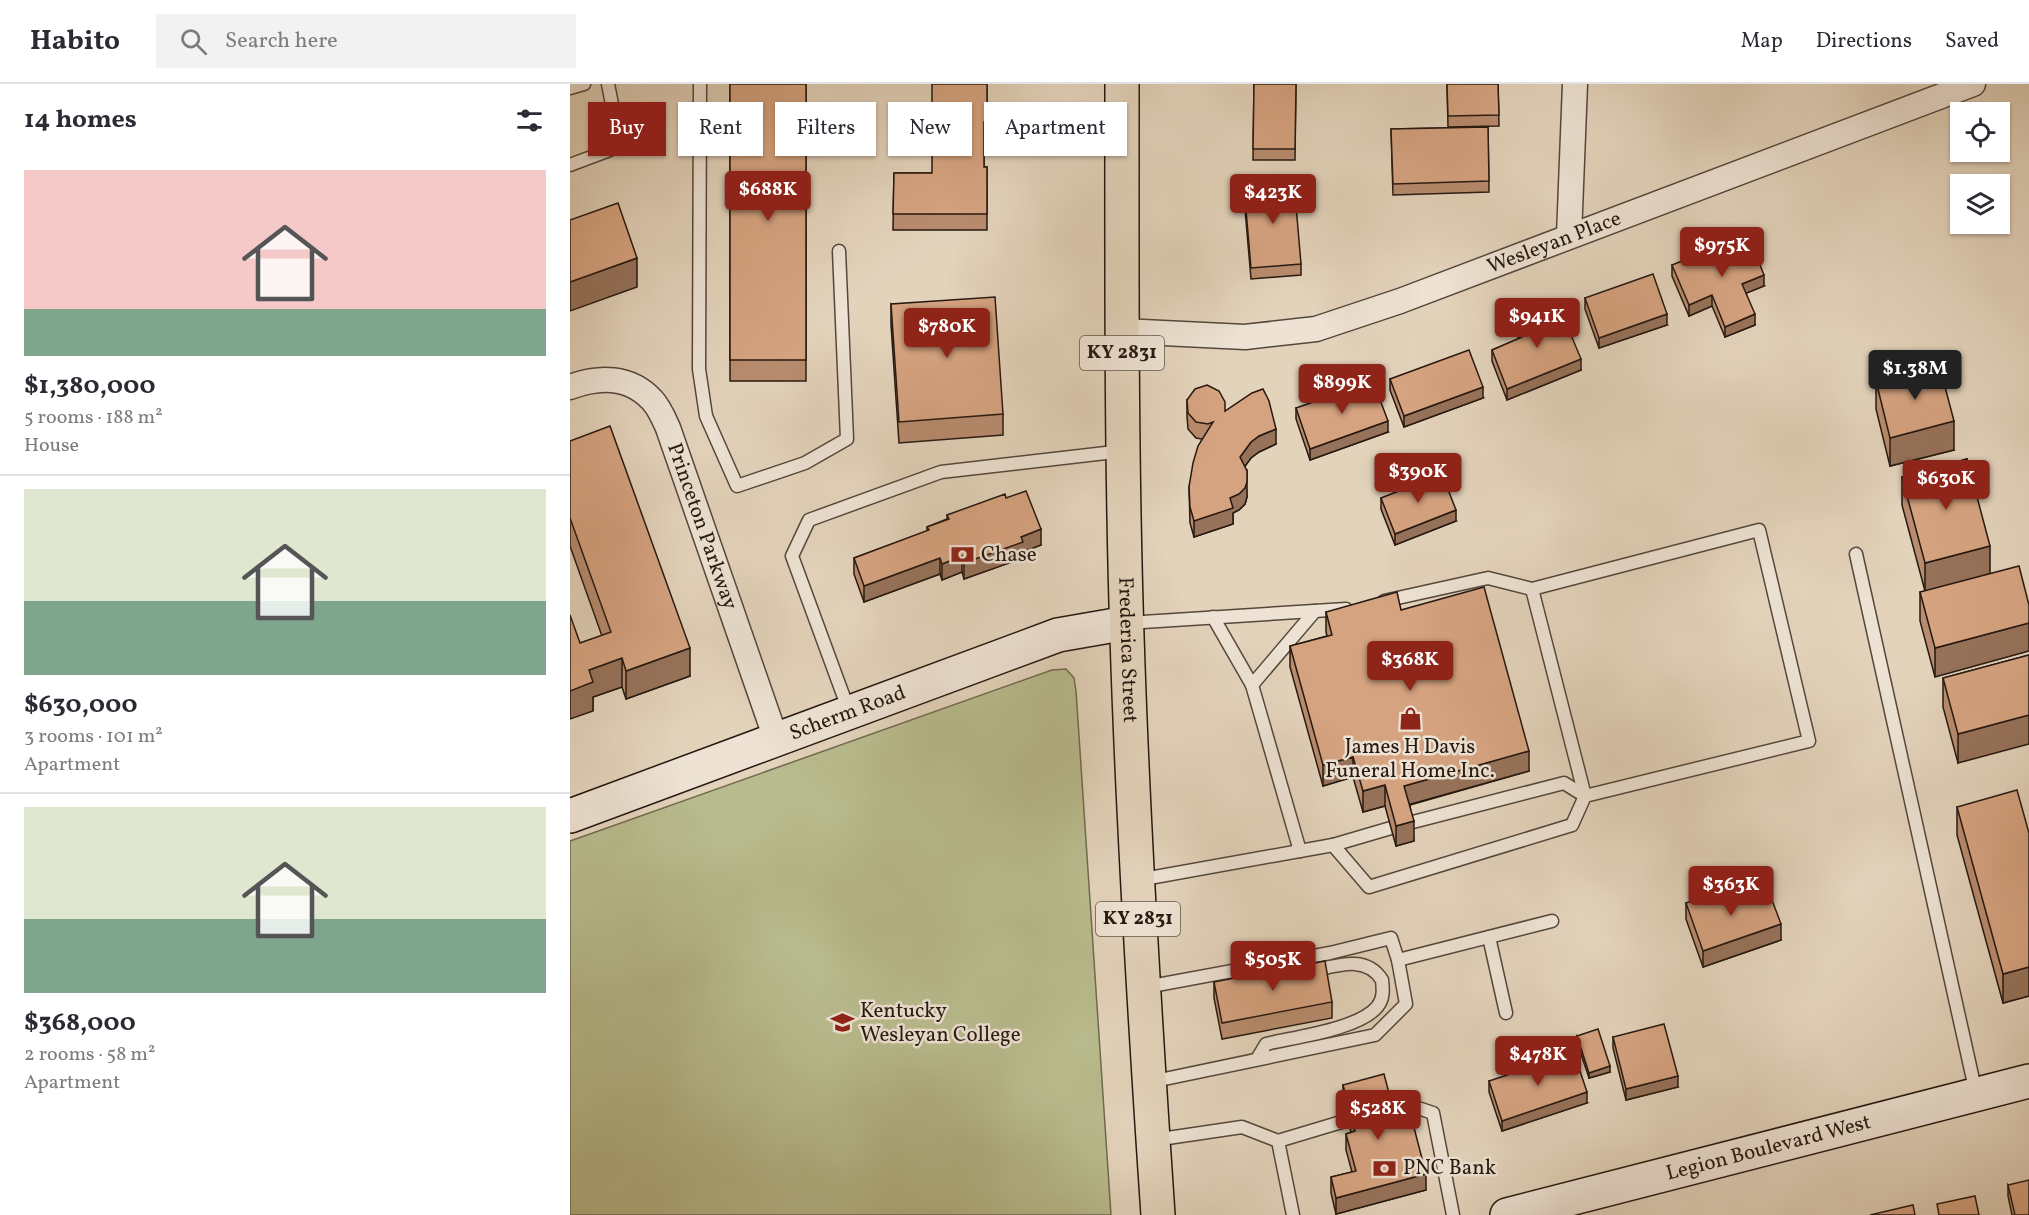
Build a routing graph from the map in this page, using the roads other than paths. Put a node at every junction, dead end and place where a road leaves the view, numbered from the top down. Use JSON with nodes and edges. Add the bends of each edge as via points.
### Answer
{"nodes":[{"id":1,"x":584,"y":84,"type":"edge"},
{"id":2,"x":608,"y":84,"type":"edge"},
{"id":3,"x":700,"y":84,"type":"edge"},
{"id":4,"x":1122,"y":84,"type":"edge"},
{"id":5,"x":1575,"y":84,"type":"edge"},
{"id":6,"x":1973,"y":84,"type":"edge"},
{"id":7,"x":570,"y":88,"type":"edge"},
{"id":8,"x":570,"y":165,"type":"edge"},
{"id":9,"x":1569,"y":236,"type":"junction"},
{"id":10,"x":839,"y":251,"type":"dead end"},
{"id":11,"x":1122,"y":331,"type":"junction"},
{"id":12,"x":570,"y":387,"type":"edge"},
{"id":13,"x":1124,"y":451,"type":"junction"},
{"id":14,"x":1856,"y":554,"type":"dead end"},
{"id":15,"x":1532,"y":589,"type":"junction"},
{"id":16,"x":1315,"y":611,"type":"junction"},
{"id":17,"x":1212,"y":617,"type":"junction"},
{"id":18,"x":1126,"y":623,"type":"junction"},
{"id":19,"x":1252,"y":685,"type":"junction"},
{"id":20,"x":849,"y":712,"type":"junction"},
{"id":21,"x":776,"y":739,"type":"junction"},
{"id":22,"x":1585,"y":796,"type":"junction"},
{"id":23,"x":570,"y":816,"type":"edge"},
{"id":24,"x":1409,"y":823,"type":"edge"},
{"id":25,"x":1391,"y":828,"type":"edge"},
{"id":26,"x":1334,"y":845,"type":"junction"},
{"id":27,"x":1300,"y":851,"type":"junction"},
{"id":28,"x":1137,"y":880,"type":"junction"},
{"id":29,"x":1552,"y":921,"type":"dead end"},
{"id":30,"x":1490,"y":937,"type":"junction"},
{"id":31,"x":1398,"y":960,"type":"junction"},
{"id":32,"x":1228,"y":973,"type":"junction"},
{"id":33,"x":1295,"y":974,"type":"edge"},
{"id":34,"x":1240,"y":984,"type":"edge"},
{"id":35,"x":1142,"y":988,"type":"junction"},
{"id":36,"x":1506,"y":1013,"type":"dead end"},
{"id":37,"x":1257,"y":1059,"type":"junction"},
{"id":38,"x":2029,"y":1081,"type":"edge"},
{"id":39,"x":1149,"y":1082,"type":"junction"},
{"id":40,"x":1977,"y":1094,"type":"junction"},
{"id":41,"x":1388,"y":1107,"type":"edge"},
{"id":42,"x":1348,"y":1120,"type":"edge"},
{"id":43,"x":1153,"y":1140,"type":"junction"},
{"id":44,"x":1278,"y":1141,"type":"junction"},
{"id":45,"x":1158,"y":1215,"type":"edge"},
{"id":46,"x":1293,"y":1215,"type":"edge"},
{"id":47,"x":1453,"y":1215,"type":"edge"},
{"id":48,"x":1507,"y":1215,"type":"edge"}],
"edges":[{"from":1,"to":7,"type":"lane"},
{"from":2,"to":8,"type":"lane","via":[[617,130],[610,150]]},
{"from":3,"to":10,"type":"lane","via":[[699,369],[706,416],[737,486],[805,463],[847,439]]},
{"from":4,"to":11,"type":"main road","name":"Frederica Street","number":"KY 2831"},
{"from":5,"to":9,"type":"street"},
{"from":6,"to":9,"type":"street","name":"Wesleyan Place"},
{"from":9,"to":11,"type":"street","name":"Wesleyan Place","via":[[1316,329],[1245,337]]},
{"from":11,"to":13,"type":"main road","name":"Frederica Street","number":"KY 2831"},
{"from":12,"to":21,"type":"street","name":"Princeton Parkway","via":[[607,379],[632,384],[653,401],[668,428]]},
{"from":13,"to":18,"type":"main road","name":"Frederica Street","number":"KY 2831"},
{"from":13,"to":20,"type":"lane","via":[[941,472],[809,520],[792,556]]},
{"from":14,"to":40,"type":"lane"},
{"from":15,"to":16,"type":"lane","via":[[1488,578],[1365,605]]},
{"from":15,"to":22,"type":"lane"},
{"from":15,"to":22,"type":"lane","via":[[1759,530],[1809,741]]},
{"from":16,"to":17,"type":"lane"},
{"from":16,"to":19,"type":"lane"},
{"from":17,"to":18,"type":"lane"},
{"from":17,"to":19,"type":"lane"},
{"from":18,"to":20,"type":"street","name":"Scherm Road","via":[[1058,635]]},
{"from":18,"to":28,"type":"main road","name":"Frederica Street","number":"KY 2831"},
{"from":19,"to":27,"type":"lane"},
{"from":20,"to":21,"type":"street","name":"Scherm Road"},
{"from":21,"to":23,"type":"street","name":"Scherm Road"},
{"from":22,"to":24,"type":"lane","via":[[1564,783]]},
{"from":22,"to":26,"type":"lane","via":[[1572,825],[1369,887]]},
{"from":25,"to":26,"type":"lane"},
{"from":26,"to":27,"type":"lane"},
{"from":27,"to":28,"type":"lane"},
{"from":28,"to":35,"type":"main road","name":"Frederica Street","number":"KY 2831"},
{"from":29,"to":30,"type":"lane"},
{"from":30,"to":31,"type":"lane"},
{"from":30,"to":36,"type":"lane"},
{"from":31,"to":32,"type":"lane","via":[[1391,938]]},
{"from":31,"to":37,"type":"lane","via":[[1406,1004],[1375,1035]]},
{"from":32,"to":34,"type":"lane"},
{"from":32,"to":35,"type":"lane"},
{"from":33,"to":37,"type":"lane","via":[[1363,964],[1382,980],[1383,997],[1377,1007],[1355,1023],[1266,1044]]},
{"from":35,"to":39,"type":"main road","name":"Frederica Street","number":"KY 2831"},
{"from":37,"to":39,"type":"lane"},
{"from":38,"to":40,"type":"street","name":"Legion Boulevard West"},
{"from":39,"to":43,"type":"main road","name":"Frederica Street","number":"KY 2831"},
{"from":40,"to":48,"type":"street","name":"Legion Boulevard West"},
{"from":41,"to":47,"type":"lane","via":[[1403,1103],[1433,1113]]},
{"from":42,"to":44,"type":"lane"},
{"from":43,"to":44,"type":"lane","via":[[1242,1127]]},
{"from":43,"to":45,"type":"main road","name":"Frederica Street","number":"KY 2831"},
{"from":44,"to":46,"type":"lane"}]}
